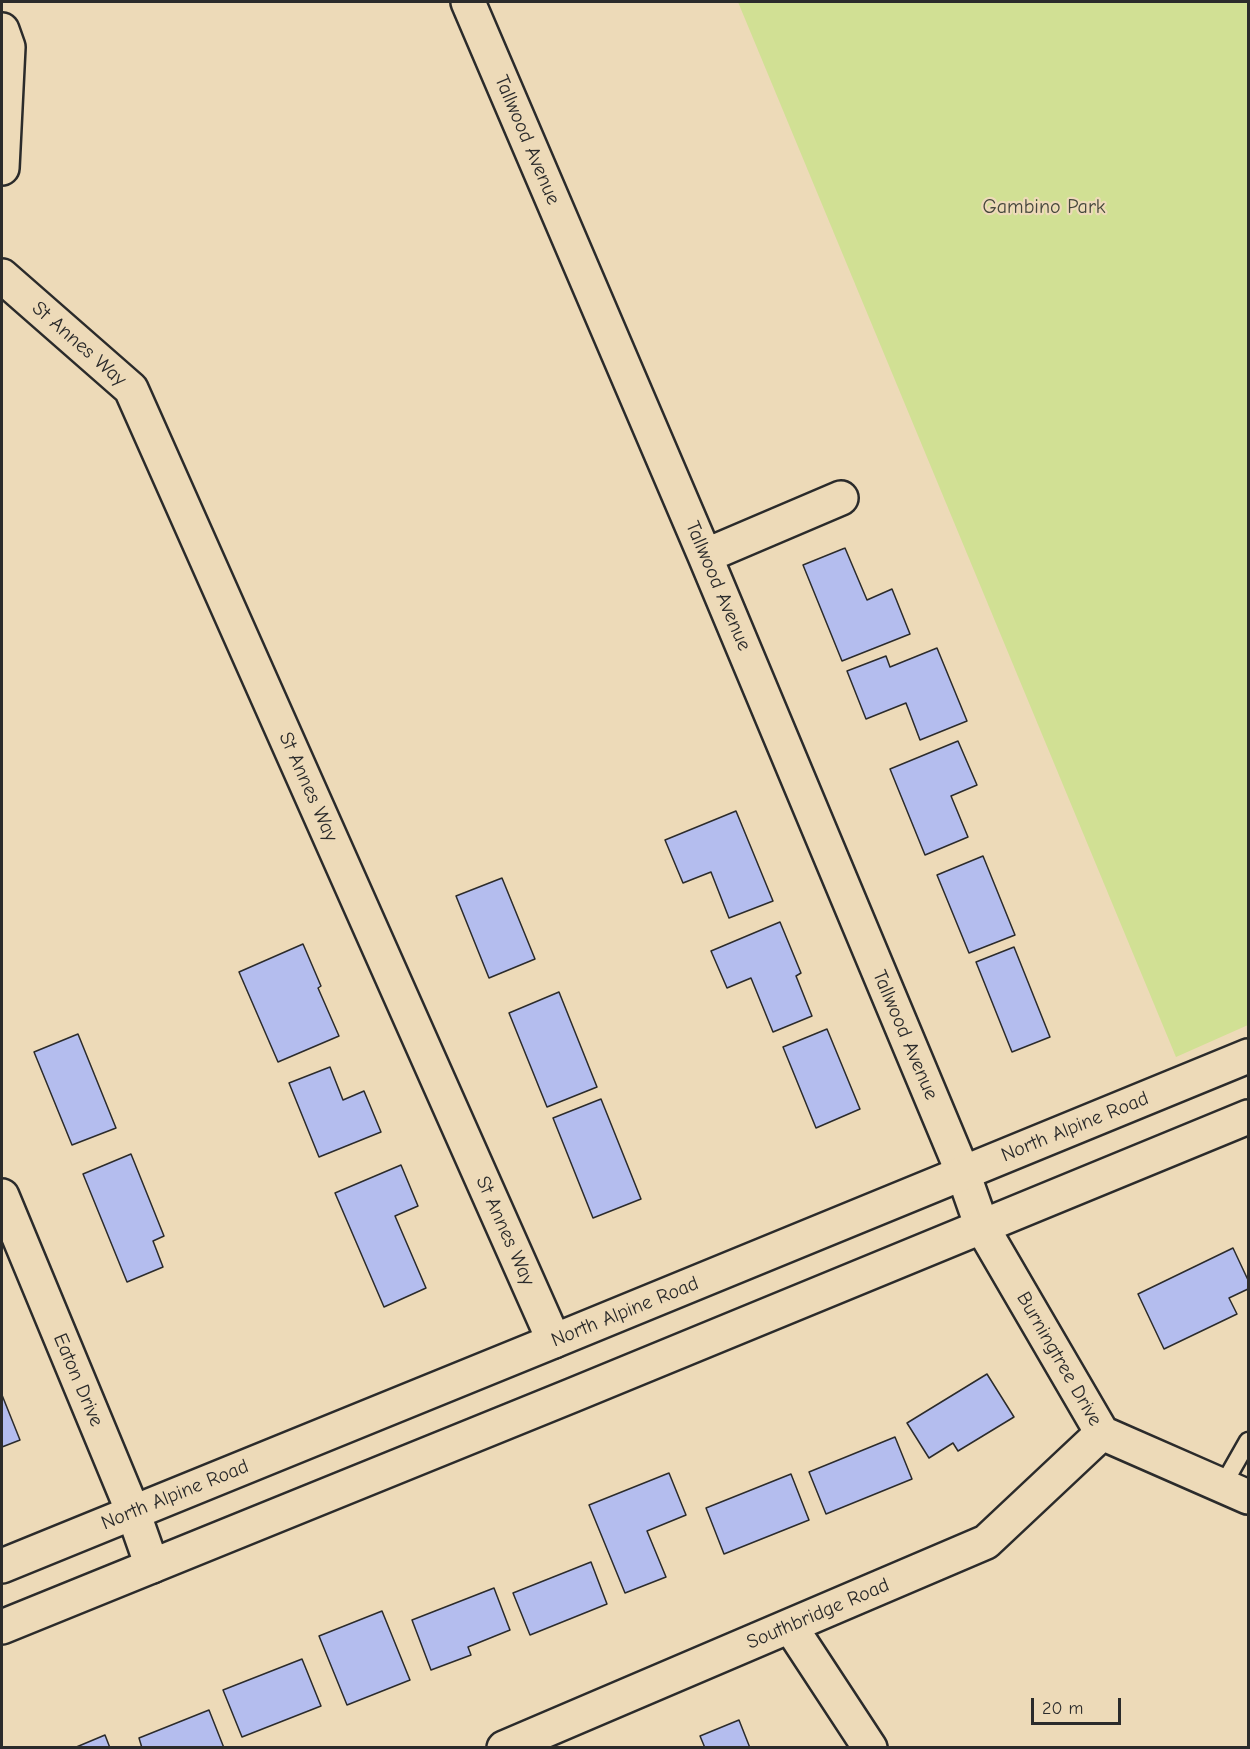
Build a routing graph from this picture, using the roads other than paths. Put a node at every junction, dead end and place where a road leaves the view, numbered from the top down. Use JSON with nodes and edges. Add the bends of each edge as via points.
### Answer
{"nodes":[{"id":1,"x":468,"y":2,"type":"edge"},
{"id":2,"x":2,"y":30,"type":"edge"},
{"id":3,"x":2,"y":168,"type":"edge"},
{"id":4,"x":2,"y":276,"type":"edge"},
{"id":5,"x":841,"y":498,"type":"dead end"},
{"id":6,"x":705,"y":556,"type":"junction"},
{"id":7,"x":1248,"y":1056,"type":"edge"},
{"id":8,"x":1248,"y":1118,"type":"edge"},
{"id":9,"x":963,"y":1173,"type":"junction"},
{"id":10,"x":2,"y":1196,"type":"edge"},
{"id":11,"x":982,"y":1227,"type":"junction"},
{"id":12,"x":554,"y":1341,"type":"junction"},
{"id":13,"x":1101,"y":1433,"type":"junction"},
{"id":14,"x":1248,"y":1441,"type":"edge"},
{"id":15,"x":1236,"y":1491,"type":"edge"},
{"id":16,"x":133,"y":1512,"type":"junction"},
{"id":17,"x":2,"y":1566,"type":"edge"},
{"id":18,"x":152,"y":1566,"type":"junction"},
{"id":19,"x":790,"y":1626,"type":"junction"},
{"id":20,"x":2,"y":1627,"type":"edge"},
{"id":21,"x":504,"y":1748,"type":"edge"},
{"id":22,"x":870,"y":1748,"type":"edge"}],
"edges":[{"from":1,"to":6,"type":"street","name":"Tallwood Avenue"},
{"from":2,"to":3,"type":"street","via":[[8,47]]},
{"from":4,"to":12,"type":"street","name":"St Annes Way","via":[[131,389]]},
{"from":5,"to":6,"type":"street"},
{"from":6,"to":9,"type":"street","name":"Tallwood Avenue"},
{"from":7,"to":9,"type":"street","name":"North Alpine Road"},
{"from":8,"to":11,"type":"street"},
{"from":9,"to":11,"type":"street","name":"Burningtree Drive"},
{"from":9,"to":12,"type":"street","name":"North Alpine Road"},
{"from":10,"to":16,"type":"street","name":"Eaton Drive"},
{"from":11,"to":13,"type":"street","name":"Burningtree Drive"},
{"from":11,"to":18,"type":"street"},
{"from":12,"to":16,"type":"street","name":"North Alpine Road"},
{"from":13,"to":15,"type":"street","name":"Burningtree Drive"},
{"from":13,"to":19,"type":"street","name":"Southbridge Road","via":[[986,1542]]},
{"from":14,"to":15,"type":"lane"},
{"from":16,"to":17,"type":"street","name":"North Alpine Road"},
{"from":16,"to":18,"type":"street","name":"Eaton Drive"},
{"from":18,"to":20,"type":"street"},
{"from":19,"to":21,"type":"street","name":"Southbridge Road"},
{"from":19,"to":22,"type":"street"}]}
